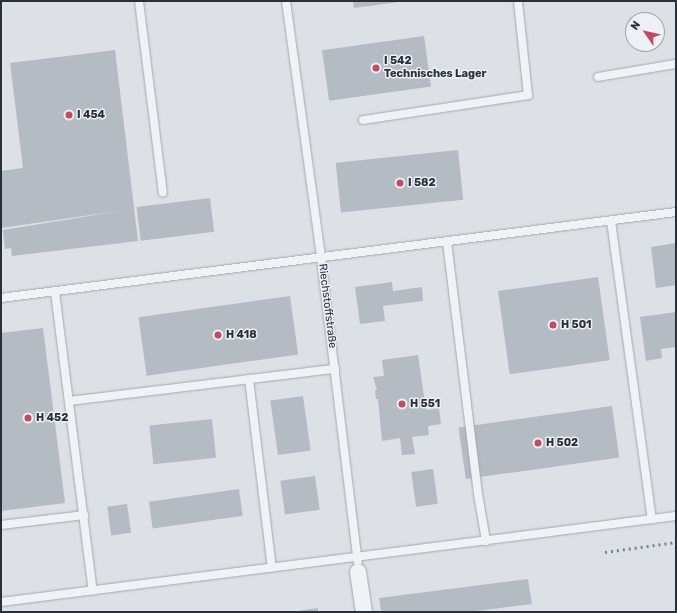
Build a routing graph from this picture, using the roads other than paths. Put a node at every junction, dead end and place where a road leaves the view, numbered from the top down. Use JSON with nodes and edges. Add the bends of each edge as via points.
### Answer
{"nodes":[{"id":1,"x":139,"y":1,"type":"edge"},
{"id":2,"x":286,"y":1,"type":"edge"},
{"id":3,"x":518,"y":1,"type":"edge"},
{"id":4,"x":676,"y":64,"type":"edge"},
{"id":5,"x":598,"y":77,"type":"dead end"},
{"id":6,"x":363,"y":120,"type":"dead end"},
{"id":7,"x":163,"y":193,"type":"dead end"},
{"id":8,"x":676,"y":212,"type":"edge"},
{"id":9,"x":611,"y":221,"type":"junction"},
{"id":10,"x":446,"y":242,"type":"junction"},
{"id":11,"x":321,"y":258,"type":"junction"},
{"id":12,"x":54,"y":292,"type":"junction"},
{"id":13,"x":1,"y":298,"type":"edge"},
{"id":14,"x":335,"y":369,"type":"junction"},
{"id":15,"x":249,"y":379,"type":"junction"},
{"id":16,"x":69,"y":401,"type":"junction"},
{"id":17,"x":84,"y":515,"type":"junction"},
{"id":18,"x":676,"y":516,"type":"edge"},
{"id":19,"x":652,"y":519,"type":"junction"},
{"id":20,"x":1,"y":525,"type":"edge"},
{"id":21,"x":486,"y":541,"type":"junction"},
{"id":22,"x":358,"y":565,"type":"junction"},
{"id":23,"x":272,"y":568,"type":"junction"},
{"id":24,"x":93,"y":590,"type":"junction"},
{"id":25,"x":1,"y":602,"type":"edge"},
{"id":26,"x":364,"y":612,"type":"edge"}],
"edges":[{"from":1,"to":7,"type":"lane"},
{"from":2,"to":11,"type":"lane","name":"Riechstoffstraße"},
{"from":3,"to":6,"type":"lane","via":[[528,95]]},
{"from":4,"to":5,"type":"lane"},
{"from":8,"to":9,"type":"lane"},
{"from":9,"to":10,"type":"lane"},
{"from":9,"to":19,"type":"lane"},
{"from":10,"to":11,"type":"lane"},
{"from":10,"to":21,"type":"lane"},
{"from":11,"to":12,"type":"lane"},
{"from":11,"to":14,"type":"lane","name":"Riechstoffstraße"},
{"from":12,"to":13,"type":"lane"},
{"from":12,"to":16,"type":"lane"},
{"from":14,"to":15,"type":"lane"},
{"from":14,"to":22,"type":"lane","name":"Riechstoffstraße"},
{"from":15,"to":16,"type":"lane"},
{"from":15,"to":23,"type":"lane"},
{"from":16,"to":17,"type":"lane"},
{"from":17,"to":20,"type":"lane"},
{"from":17,"to":24,"type":"lane"},
{"from":18,"to":19,"type":"lane"},
{"from":19,"to":21,"type":"lane"},
{"from":21,"to":22,"type":"lane"},
{"from":22,"to":23,"type":"lane"},
{"from":22,"to":26,"type":"street","name":"Riechstoffstraße"},
{"from":23,"to":24,"type":"lane"},
{"from":24,"to":25,"type":"lane"}]}
